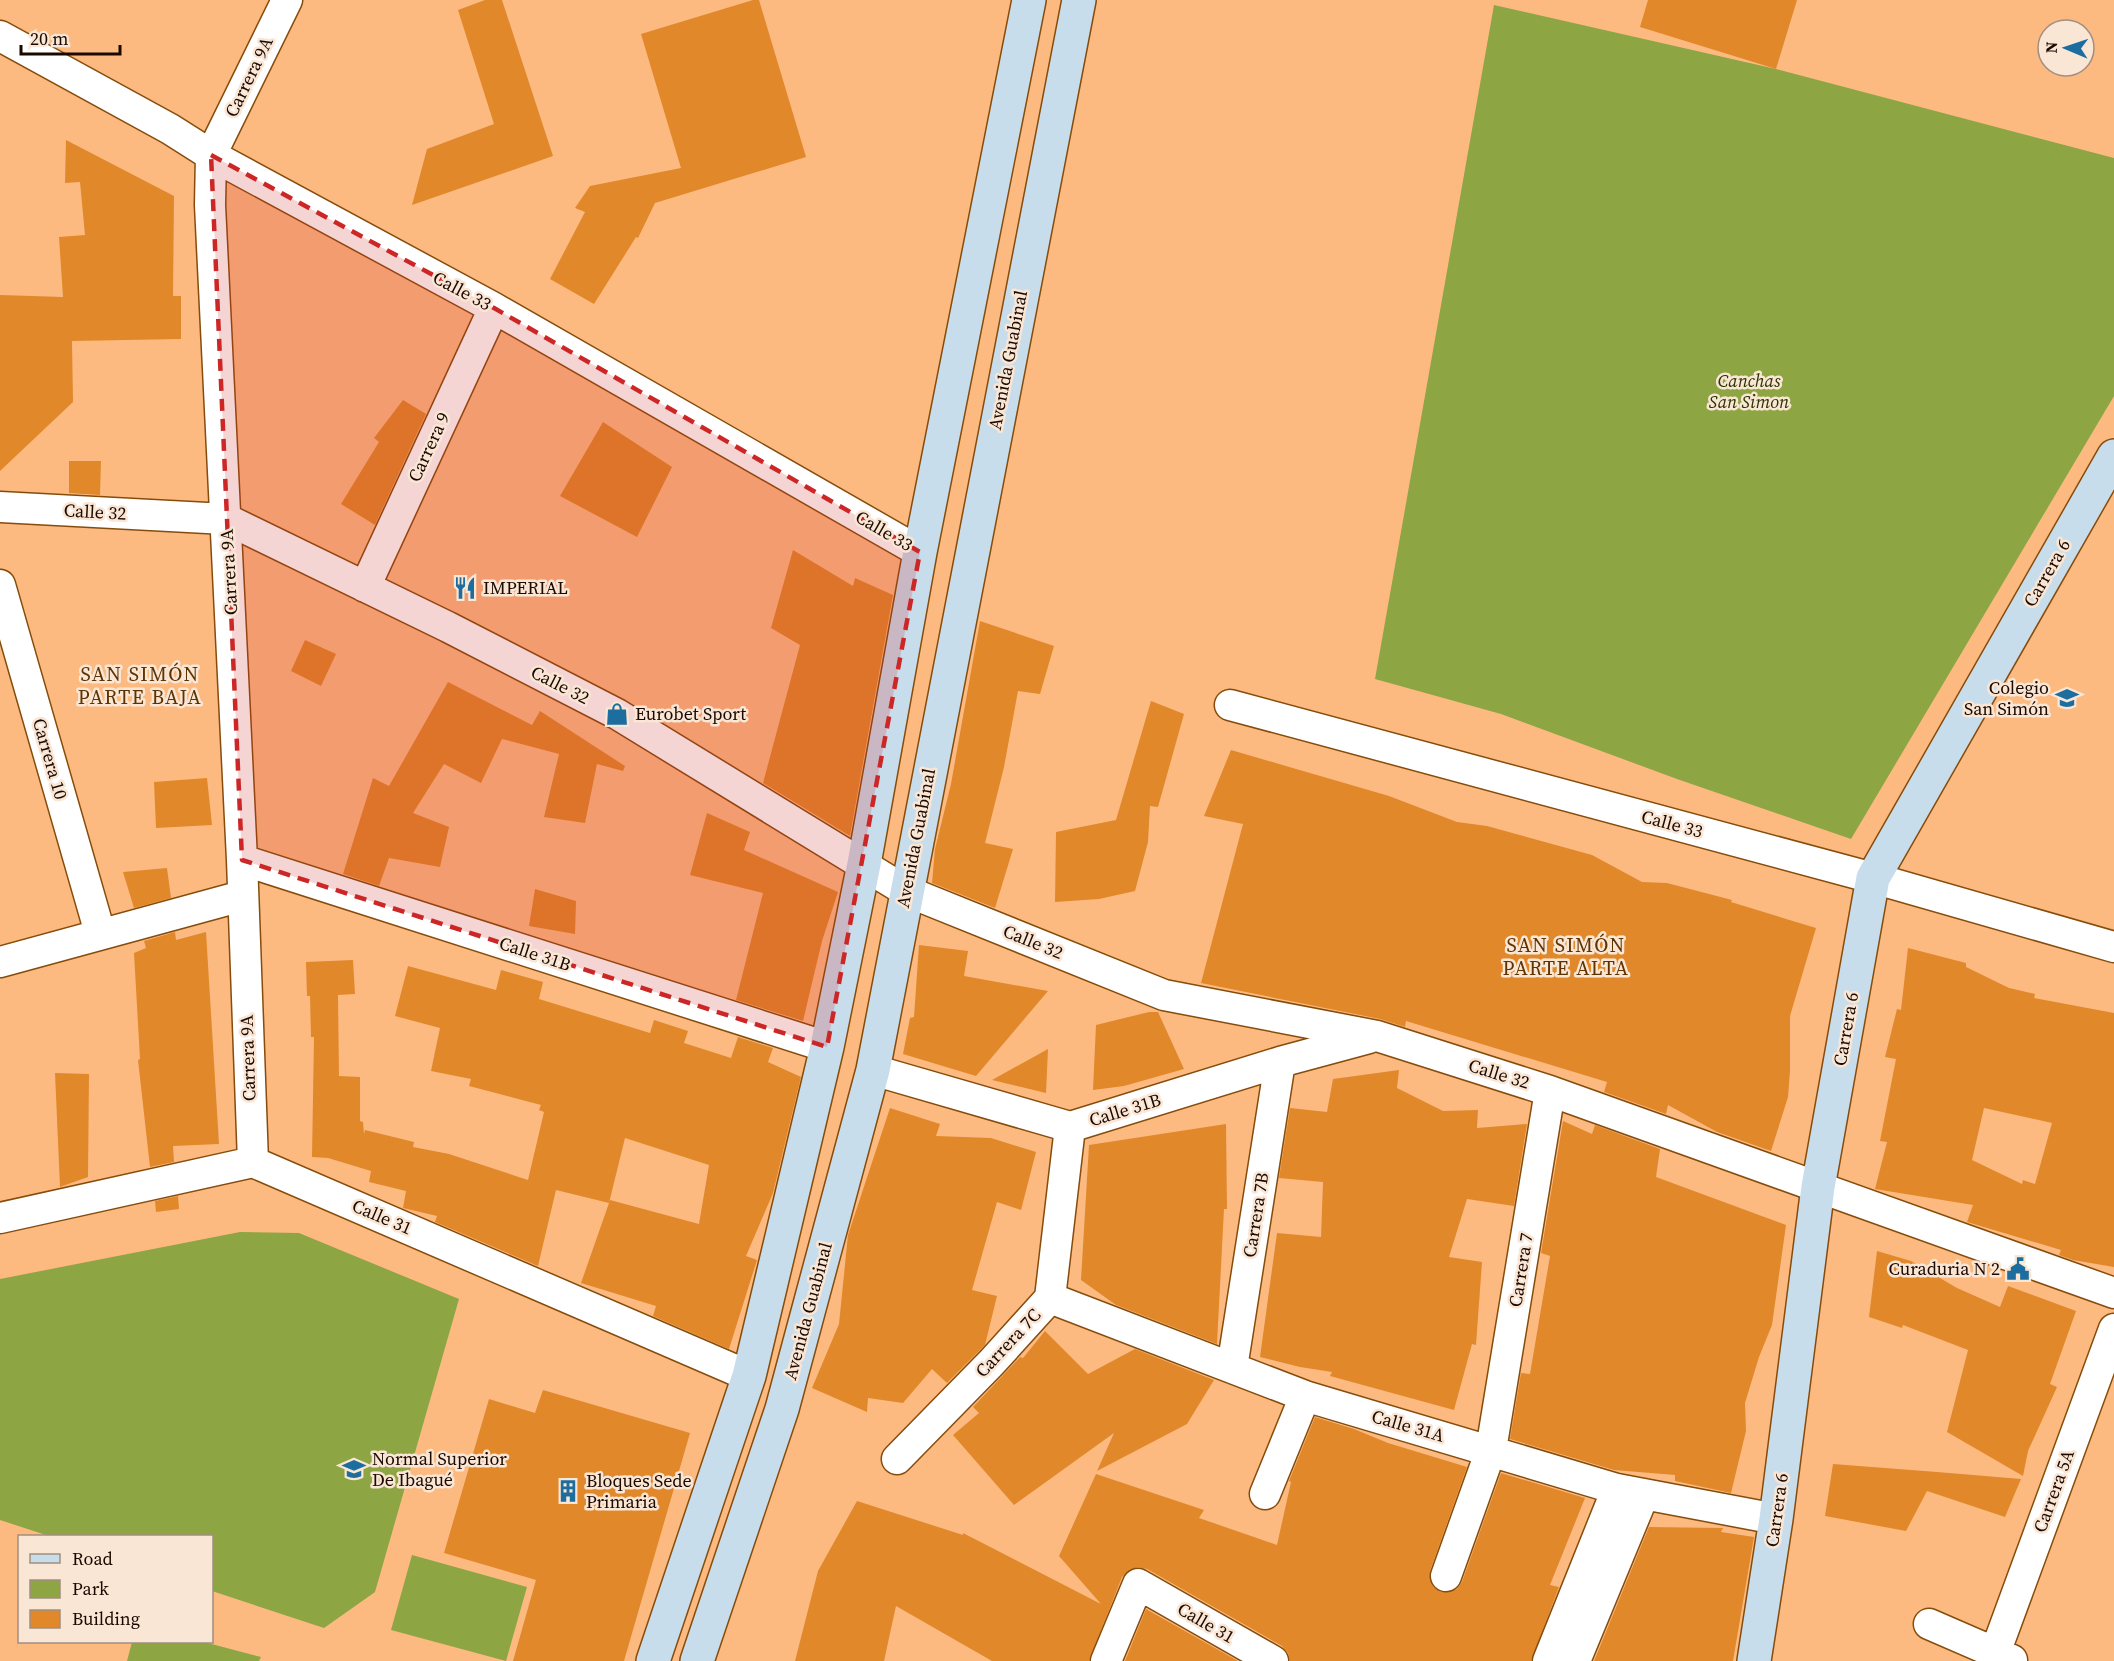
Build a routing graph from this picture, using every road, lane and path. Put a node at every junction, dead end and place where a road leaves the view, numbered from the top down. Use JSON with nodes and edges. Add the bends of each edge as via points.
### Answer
{"nodes":[{"id":1,"x":287,"y":0,"type":"edge"},
{"id":2,"x":1029,"y":0,"type":"edge"},
{"id":3,"x":1078,"y":0,"type":"edge"},
{"id":4,"x":2,"y":42,"type":"edge"},
{"id":5,"x":211,"y":155,"type":"junction"},
{"id":6,"x":494,"y":308,"type":"junction"},
{"id":7,"x":2114,"y":456,"type":"edge"},
{"id":8,"x":0,"y":507,"type":"edge"},
{"id":9,"x":226,"y":519,"type":"junction"},
{"id":10,"x":920,"y":552,"type":"junction"},
{"id":11,"x":0,"y":585,"type":"edge"},
{"id":12,"x":365,"y":587,"type":"junction"},
{"id":13,"x":1230,"y":705,"type":"dead end"},
{"id":14,"x":242,"y":860,"type":"junction"},
{"id":15,"x":864,"y":864,"type":"junction"},
{"id":16,"x":1873,"y":878,"type":"junction"},
{"id":17,"x":906,"y":891,"type":"junction"},
{"id":18,"x":242,"y":896,"type":"junction"},
{"id":19,"x":100,"y":933,"type":"junction"},
{"id":20,"x":2114,"y":947,"type":"edge"},
{"id":21,"x":0,"y":962,"type":"edge"},
{"id":22,"x":1377,"y":1036,"type":"junction"},
{"id":23,"x":827,"y":1047,"type":"junction"},
{"id":24,"x":1280,"y":1062,"type":"junction"},
{"id":25,"x":873,"y":1070,"type":"junction"},
{"id":26,"x":1551,"y":1091,"type":"junction"},
{"id":27,"x":1070,"y":1127,"type":"junction"},
{"id":28,"x":253,"y":1162,"type":"junction"},
{"id":29,"x":1818,"y":1187,"type":"junction"},
{"id":30,"x":0,"y":1218,"type":"edge"},
{"id":31,"x":2114,"y":1293,"type":"edge"},
{"id":32,"x":1050,"y":1298,"type":"junction"},
{"id":33,"x":2114,"y":1329,"type":"edge"},
{"id":34,"x":1232,"y":1368,"type":"junction"},
{"id":35,"x":749,"y":1376,"type":"junction"},
{"id":36,"x":1305,"y":1396,"type":"junction"},
{"id":37,"x":1491,"y":1450,"type":"junction"},
{"id":38,"x":897,"y":1459,"type":"dead end"},
{"id":39,"x":1630,"y":1491,"type":"junction"},
{"id":40,"x":1265,"y":1494,"type":"dead end"},
{"id":41,"x":1776,"y":1519,"type":"junction"},
{"id":42,"x":1446,"y":1576,"type":"dead end"},
{"id":43,"x":1929,"y":1624,"type":"dead end"},
{"id":44,"x":2004,"y":1657,"type":"edge"},
{"id":45,"x":653,"y":1661,"type":"edge"},
{"id":46,"x":697,"y":1661,"type":"edge"},
{"id":47,"x":1106,"y":1661,"type":"edge"},
{"id":48,"x":1274,"y":1661,"type":"edge"},
{"id":49,"x":1548,"y":1661,"type":"edge"},
{"id":50,"x":1575,"y":1661,"type":"edge"},
{"id":51,"x":1754,"y":1661,"type":"edge"}],
"edges":[{"from":1,"to":5,"type":"street","name":"Carrera 9A"},
{"from":2,"to":10,"type":"main road"},
{"from":3,"to":17,"type":"main road","name":"Avenida Guabinal"},
{"from":4,"to":5,"type":"street","name":"Calle 33","via":[[170,129]]},
{"from":5,"to":6,"type":"street","name":"Calle 33"},
{"from":5,"to":9,"type":"street","name":"Carrera 9A","via":[[210,205]]},
{"from":6,"to":10,"type":"street","name":"Calle 33"},
{"from":6,"to":12,"type":"street","name":"Carrera 9"},
{"from":7,"to":16,"type":"main road","name":"Carrera 6"},
{"from":8,"to":9,"type":"street","name":"Calle 32"},
{"from":9,"to":12,"type":"street","name":"Calle 32"},
{"from":9,"to":14,"type":"street","name":"Carrera 9A"},
{"from":10,"to":15,"type":"main road"},
{"from":11,"to":19,"type":"street","name":"Carrera 10"},
{"from":12,"to":15,"type":"street","name":"Calle 32","via":[[617,714]]},
{"from":13,"to":16,"type":"street","name":"Calle 33"},
{"from":14,"to":18,"type":"street","name":"Carrera 9A"},
{"from":14,"to":23,"type":"street","name":"Calle 31B"},
{"from":15,"to":17,"type":"street","name":"Calle 32"},
{"from":15,"to":23,"type":"main road"},
{"from":16,"to":20,"type":"street","name":"Calle 33"},
{"from":16,"to":29,"type":"main road","name":"Carrera 6"},
{"from":17,"to":22,"type":"street","name":"Calle 32","via":[[1164,995]]},
{"from":17,"to":25,"type":"main road","name":"Avenida Guabinal"},
{"from":18,"to":19,"type":"street"},
{"from":18,"to":28,"type":"street","name":"Carrera 9A"},
{"from":19,"to":21,"type":"street"},
{"from":22,"to":24,"type":"street","name":"Calle 31B"},
{"from":22,"to":26,"type":"street","name":"Calle 32"},
{"from":23,"to":35,"type":"main road"},
{"from":24,"to":27,"type":"street","name":"Calle 31B"},
{"from":24,"to":34,"type":"street","name":"Carrera 7B"},
{"from":25,"to":27,"type":"street","name":"Calle 31B"},
{"from":25,"to":46,"type":"main road","name":"Avenida Guabinal","via":[[782,1409]]},
{"from":26,"to":29,"type":"street","name":"Calle 32"},
{"from":26,"to":37,"type":"street","name":"Carrera 7"},
{"from":27,"to":32,"type":"street","name":"Carrera 7C"},
{"from":28,"to":30,"type":"street"},
{"from":28,"to":35,"type":"street","name":"Calle 31"},
{"from":29,"to":31,"type":"street","name":"Calle 32"},
{"from":29,"to":41,"type":"main road","name":"Carrera 6"},
{"from":32,"to":34,"type":"street","name":"Calle 31A"},
{"from":32,"to":38,"type":"street","name":"Carrera 7C"},
{"from":33,"to":44,"type":"street","name":"Carrera 5A"},
{"from":34,"to":36,"type":"street","name":"Calle 31A"},
{"from":35,"to":45,"type":"main road"},
{"from":36,"to":37,"type":"street","name":"Calle 31A"},
{"from":36,"to":40,"type":"street"},
{"from":37,"to":39,"type":"street","name":"Calle 31A"},
{"from":37,"to":42,"type":"street","name":"Carrera 7"},
{"from":39,"to":41,"type":"street","name":"Calle 31A"},
{"from":39,"to":49,"type":"street"},
{"from":39,"to":50,"type":"street"},
{"from":41,"to":51,"type":"main road","name":"Carrera 6"},
{"from":43,"to":44,"type":"street"},
{"from":47,"to":48,"type":"street","name":"Calle 31","via":[[1138,1584]]}]}
